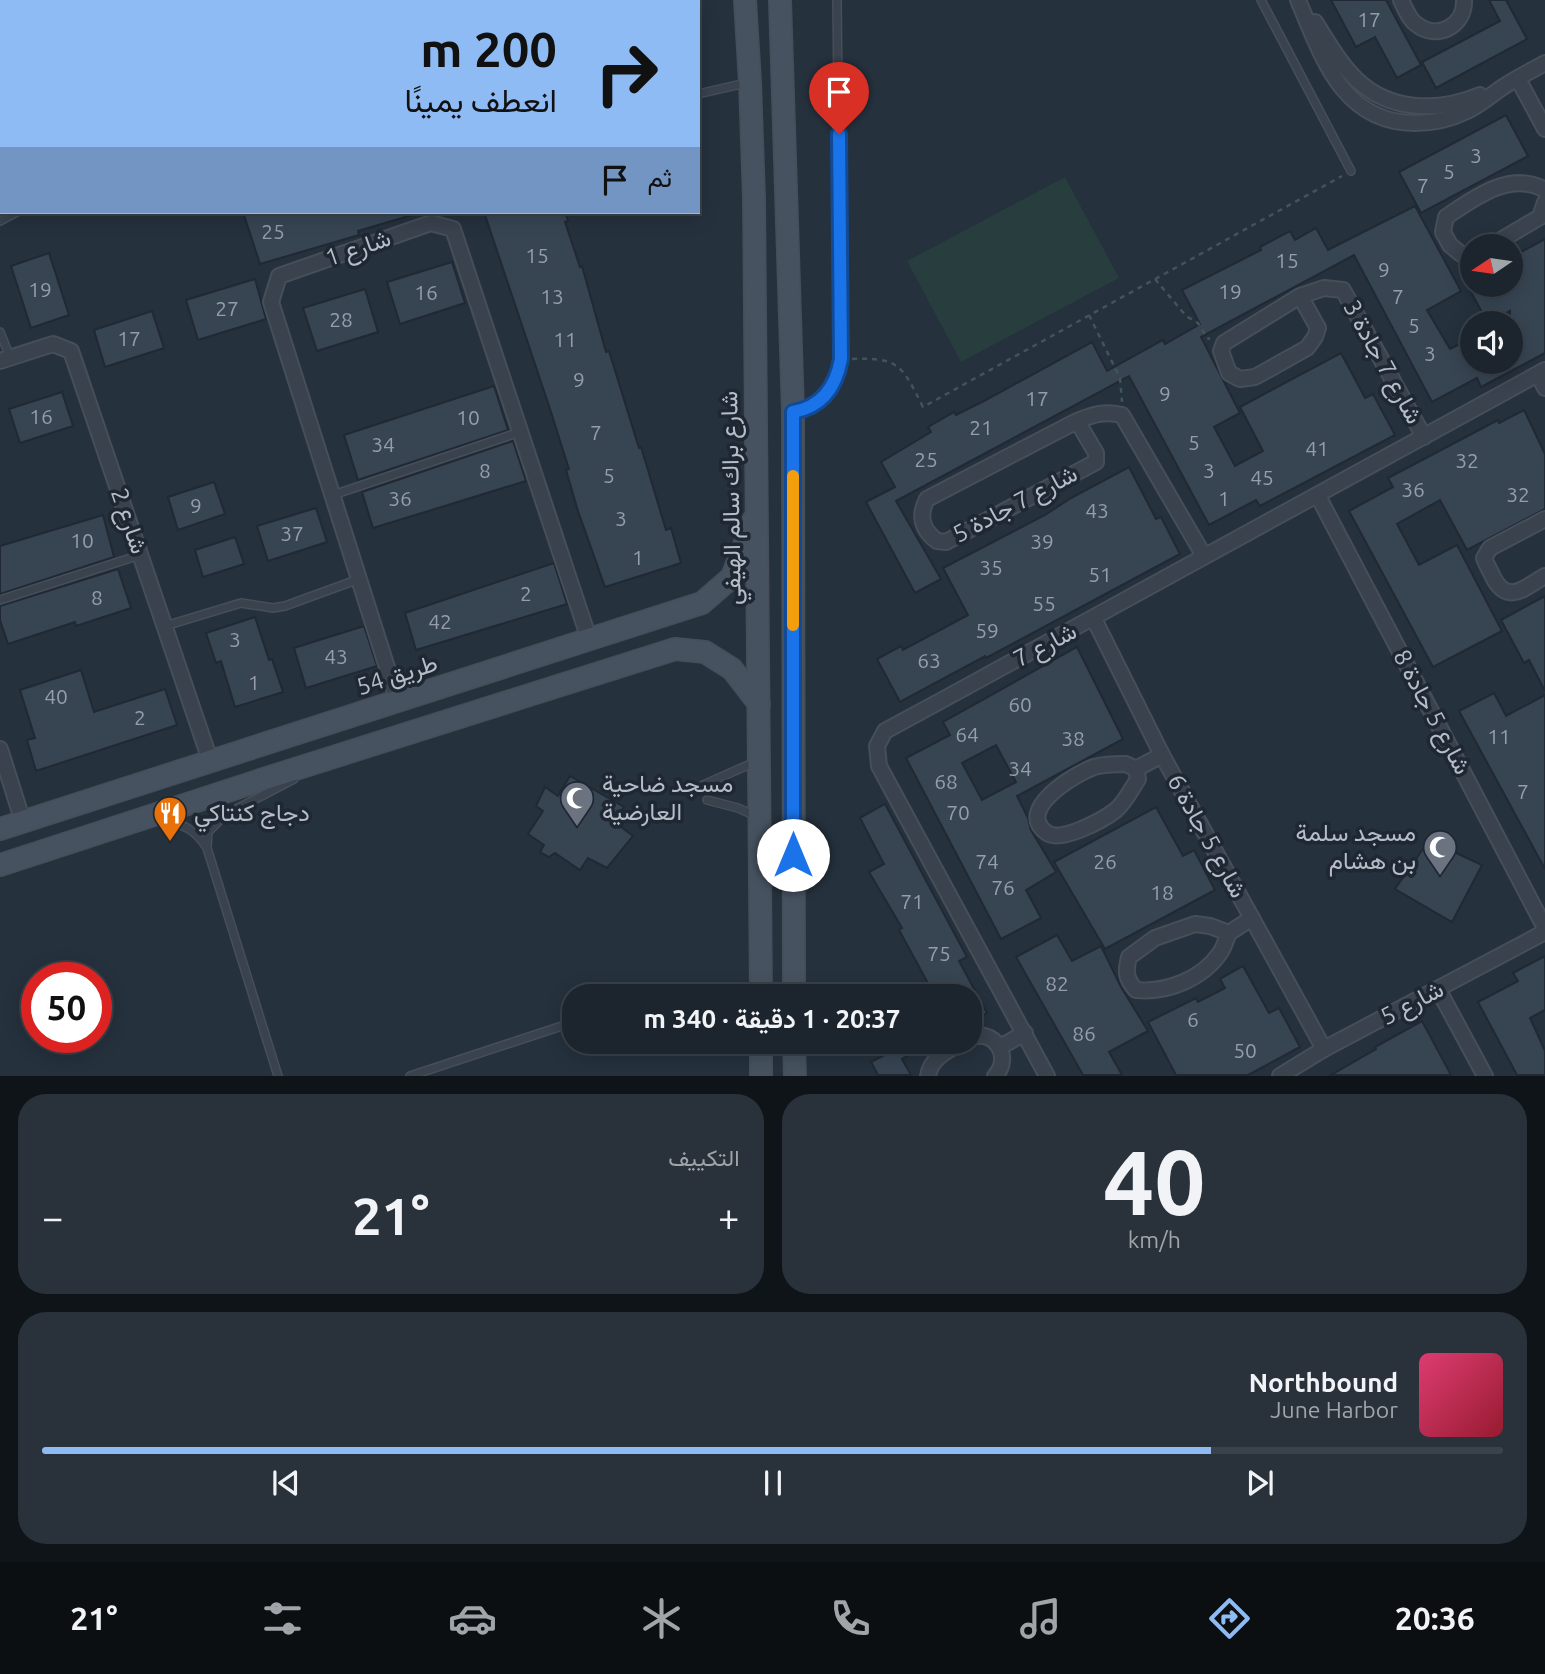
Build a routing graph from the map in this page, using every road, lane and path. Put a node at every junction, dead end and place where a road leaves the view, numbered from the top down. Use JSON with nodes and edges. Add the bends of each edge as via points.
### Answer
{"nodes":[{"id":1,"x":745,"y":0,"type":"edge"},
{"id":2,"x":837,"y":0,"type":"edge"},
{"id":3,"x":1299,"y":0,"type":"edge"},
{"id":4,"x":1401,"y":0,"type":"edge"},
{"id":5,"x":1464,"y":0,"type":"edge"},
{"id":6,"x":1262,"y":1,"type":"edge"},
{"id":7,"x":781,"y":2,"type":"edge"},
{"id":8,"x":1545,"y":63,"type":"edge"},
{"id":9,"x":750,"y":82,"type":"junction"},
{"id":10,"x":1511,"y":82,"type":"junction"},
{"id":11,"x":700,"y":94,"type":"edge"},
{"id":12,"x":1545,"y":129,"type":"edge"},
{"id":13,"x":752,"y":138,"type":"junction"},
{"id":14,"x":786,"y":141,"type":"junction"},
{"id":15,"x":1352,"y":171,"type":"joint"},
{"id":16,"x":1545,"y":190,"type":"edge"},
{"id":17,"x":754,"y":198,"type":"junction"},
{"id":18,"x":787,"y":199,"type":"junction"},
{"id":19,"x":1545,"y":202,"type":"edge"},
{"id":20,"x":1511,"y":234,"type":"edge"},
{"id":21,"x":1460,"y":253,"type":"edge"},
{"id":22,"x":1155,"y":279,"type":"junction"},
{"id":23,"x":1300,"y":296,"type":"junction"},
{"id":24,"x":1089,"y":315,"type":"junction"},
{"id":25,"x":0,"y":332,"type":"edge"},
{"id":26,"x":1224,"y":343,"type":"junction"},
{"id":27,"x":841,"y":359,"type":"junction"},
{"id":28,"x":5,"y":360,"type":"edge"},
{"id":29,"x":1541,"y":372,"type":"edge"},
{"id":30,"x":1545,"y":388,"type":"edge"},
{"id":31,"x":793,"y":412,"type":"junction"},
{"id":32,"x":1122,"y":415,"type":"junction"},
{"id":33,"x":1077,"y":421,"type":"junction"},
{"id":34,"x":520,"y":432,"type":"junction"},
{"id":35,"x":1424,"y":437,"type":"junction"},
{"id":36,"x":332,"y":495,"type":"junction"},
{"id":37,"x":1318,"y":496,"type":"junction"},
{"id":38,"x":758,"y":508,"type":"junction"},
{"id":39,"x":1545,"y":519,"type":"edge"},
{"id":40,"x":141,"y":555,"type":"junction"},
{"id":41,"x":1203,"y":556,"type":"junction"},
{"id":42,"x":1545,"y":576,"type":"edge"},
{"id":43,"x":359,"y":579,"type":"junction"},
{"id":44,"x":0,"y":600,"type":"edge"},
{"id":45,"x":1094,"y":619,"type":"junction"},
{"id":46,"x":165,"y":626,"type":"junction"},
{"id":47,"x":589,"y":639,"type":"junction"},
{"id":48,"x":504,"y":667,"type":"junction"},
{"id":49,"x":511,"y":701,"type":"junction"},
{"id":50,"x":398,"y":702,"type":"junction"},
{"id":51,"x":760,"y":704,"type":"junction"},
{"id":52,"x":0,"y":749,"type":"edge"},
{"id":53,"x":350,"y":751,"type":"junction"},
{"id":54,"x":1162,"y":755,"type":"junction"},
{"id":55,"x":758,"y":760,"type":"junction"},
{"id":56,"x":211,"y":763,"type":"junction"},
{"id":57,"x":1136,"y":769,"type":"junction"},
{"id":58,"x":703,"y":785,"type":"dead end"},
{"id":59,"x":138,"y":786,"type":"junction"},
{"id":60,"x":94,"y":800,"type":"junction"},
{"id":61,"x":707,"y":800,"type":"dead end"},
{"id":62,"x":149,"y":816,"type":"junction"},
{"id":63,"x":759,"y":818,"type":"junction"},
{"id":64,"x":23,"y":822,"type":"junction"},
{"id":65,"x":0,"y":829,"type":"edge"},
{"id":66,"x":103,"y":831,"type":"junction"},
{"id":67,"x":207,"y":848,"type":"junction"},
{"id":68,"x":0,"y":865,"type":"edge"},
{"id":69,"x":1252,"y":918,"type":"junction"},
{"id":70,"x":1545,"y":930,"type":"edge"},
{"id":71,"x":1229,"y":933,"type":"junction"},
{"id":72,"x":793,"y":938,"type":"junction"},
{"id":73,"x":759,"y":939,"type":"junction"},
{"id":74,"x":761,"y":984,"type":"edge"},
{"id":75,"x":763,"y":984,"type":"edge"},
{"id":76,"x":791,"y":984,"type":"edge"},
{"id":77,"x":794,"y":984,"type":"edge"},
{"id":78,"x":1438,"y":989,"type":"junction"},
{"id":79,"x":562,"y":1026,"type":"edge"},
{"id":80,"x":1025,"y":1033,"type":"junction"},
{"id":81,"x":982,"y":1036,"type":"edge"},
{"id":82,"x":1000,"y":1047,"type":"junction"},
{"id":83,"x":1324,"y":1049,"type":"junction"},
{"id":84,"x":761,"y":1054,"type":"edge"},
{"id":85,"x":794,"y":1054,"type":"edge"},
{"id":86,"x":944,"y":1054,"type":"edge"},
{"id":87,"x":443,"y":1065,"type":"junction"},
{"id":88,"x":278,"y":1076,"type":"edge"},
{"id":89,"x":410,"y":1076,"type":"edge"},
{"id":90,"x":447,"y":1076,"type":"edge"},
{"id":91,"x":761,"y":1076,"type":"edge"},
{"id":92,"x":795,"y":1076,"type":"edge"},
{"id":93,"x":928,"y":1076,"type":"edge"},
{"id":94,"x":995,"y":1076,"type":"edge"},
{"id":95,"x":1047,"y":1076,"type":"edge"},
{"id":96,"x":1280,"y":1076,"type":"edge"},
{"id":97,"x":1485,"y":1076,"type":"edge"}],
"edges":[{"from":1,"to":9,"type":"main road","name":"شارع براك سالم الهيفي"},
{"from":2,"to":27,"type":"lane"},
{"from":3,"to":10,"type":"street","via":[[1344,66],[1358,81],[1389,100],[1413,107],[1441,106],[1465,102]]},
{"from":3,"to":10,"type":"street","via":[[1325,62],[1349,97],[1370,114],[1399,123],[1451,118]]},
{"from":4,"to":5,"type":"street","via":[[1412,22],[1429,32],[1457,22],[1464,15]]},
{"from":6,"to":15,"type":"lane"},
{"from":7,"to":14,"type":"main road"},
{"from":8,"to":10,"type":"street"},
{"from":9,"to":11,"type":"lane"},
{"from":9,"to":13,"type":"main road","name":"شارع براك سالم الهيفي"},
{"from":10,"to":12,"type":"street"},
{"from":13,"to":14,"type":"main road","via":[[769,147]]},
{"from":13,"to":17,"type":"main road","name":"شارع براك سالم الهيفي"},
{"from":14,"to":18,"type":"main road"},
{"from":15,"to":22,"type":"path"},
{"from":16,"to":21,"type":"street","via":[[1533,183],[1506,184],[1446,217],[1443,232]]},
{"from":17,"to":18,"type":"main road","via":[[771,191]]},
{"from":17,"to":38,"type":"main road","name":"شارع براك سالم الهيفي"},
{"from":18,"to":31,"type":"main road"},
{"from":19,"to":20,"type":"street","via":[[1540,217]]},
{"from":22,"to":24,"type":"path"},
{"from":22,"to":26,"type":"path","via":[[1186,316],[1198,323],[1206,338]]},
{"from":23,"to":26,"type":"street","name":"شارع 7 جادة 3"},
{"from":23,"to":26,"type":"street","name":"شارع 7 جادة 3","via":[[1318,328],[1307,348],[1255,377],[1240,379],[1223,363]]},
{"from":23,"to":35,"type":"street","name":"شارع 7 جادة 3","via":[[1324,288],[1343,290]]},
{"from":24,"to":27,"type":"path","via":[[923,407],[908,377],[895,365],[875,358]]},
{"from":24,"to":32,"type":"path","via":[[1121,378]]},
{"from":25,"to":28,"type":"lane"},
{"from":27,"to":31,"type":"lane","via":[[835,381],[819,403]]},
{"from":28,"to":40,"type":"street","name":"شارع 2","via":[[53,344],[71,351]]},
{"from":29,"to":30,"type":"street"},
{"from":29,"to":35,"type":"street","name":"شارع 7"},
{"from":31,"to":72,"type":"main road"},
{"from":32,"to":33,"type":"street","name":"شارع 7 جادة 5","via":[[1108,412]]},
{"from":32,"to":41,"type":"street"},
{"from":33,"to":33,"type":"street","name":"شارع 7 جادة 5","via":[[927,499],[922,508],[924,527],[937,541],[946,541],[1096,462],[1096,453]]},
{"from":34,"to":36,"type":"lane"},
{"from":34,"to":36,"type":"street","name":"شارع 1","via":[[453,229],[431,223],[279,276],[271,302]]},
{"from":34,"to":47,"type":"street","name":"شارع 1"},
{"from":35,"to":37,"type":"street","name":"شارع 7"},
{"from":36,"to":43,"type":"street","name":"شارع 1"},
{"from":37,"to":41,"type":"street","name":"شارع 7"},
{"from":37,"to":70,"type":"street","name":"شارع 5 جادة 8"},
{"from":38,"to":47,"type":"main road","name":"طريق 54","via":[[732,577],[702,603]]},
{"from":38,"to":51,"type":"main road","name":"شارع براك سالم الهيفي"},
{"from":39,"to":42,"type":"street","via":[[1490,548],[1485,558],[1500,589],[1508,593]]},
{"from":40,"to":44,"type":"lane"},
{"from":40,"to":46,"type":"street","name":"شارع 2"},
{"from":41,"to":45,"type":"street","name":"شارع 7"},
{"from":43,"to":46,"type":"lane","via":[[285,606],[242,603]]},
{"from":43,"to":50,"type":"street","name":"شارع 1"},
{"from":45,"to":54,"type":"street","name":"شارع 5 جادة 6"},
{"from":45,"to":80,"type":"street","name":"شارع 7","via":[[885,731],[877,747],[879,766]]},
{"from":46,"to":56,"type":"street","name":"شارع 2"},
{"from":47,"to":48,"type":"main road","name":"طريق 54"},
{"from":48,"to":49,"type":"main road","via":[[518,685]]},
{"from":48,"to":50,"type":"main road","name":"طريق 54"},
{"from":49,"to":51,"type":"main road","via":[[675,649],[705,652],[732,669]]},
{"from":49,"to":53,"type":"main road"},
{"from":50,"to":56,"type":"main road","name":"طريق 54"},
{"from":51,"to":55,"type":"main road","name":"شارع براك سالم الهيفي"},
{"from":52,"to":64,"type":"street"},
{"from":53,"to":62,"type":"main road"},
{"from":53,"to":67,"type":"lane","via":[[225,815],[208,832]]},
{"from":54,"to":57,"type":"street","name":"شارع 5 جادة 6"},
{"from":54,"to":69,"type":"street","name":"شارع 5 جادة 6"},
{"from":55,"to":58,"type":"lane"},
{"from":55,"to":63,"type":"main road","name":"شارع براك سالم الهيفي"},
{"from":56,"to":59,"type":"main road","name":"طريق 54"},
{"from":57,"to":57,"type":"street","name":"شارع 5 جادة 6","via":[[1126,764],[1093,768],[1054,790],[1040,804],[1038,821],[1045,833],[1056,837],[1076,831],[1117,809],[1138,779]]},
{"from":59,"to":60,"type":"main road","name":"طريق 54"},
{"from":59,"to":62,"type":"main road","via":[[131,801],[140,815]]},
{"from":60,"to":64,"type":"main road","name":"طريق 54"},
{"from":60,"to":66,"type":"main road","via":[[102,803],[110,817]]},
{"from":61,"to":63,"type":"lane"},
{"from":62,"to":66,"type":"main road"},
{"from":62,"to":67,"type":"lane","via":[[192,830]]},
{"from":63,"to":73,"type":"main road","name":"شارع براك سالم الهيفي"},
{"from":64,"to":65,"type":"main road","name":"طريق 54"},
{"from":66,"to":68,"type":"main road"},
{"from":67,"to":88,"type":"lane"},
{"from":69,"to":71,"type":"street","name":"شارع 5 جادة 6"},
{"from":69,"to":83,"type":"street","name":"شارع 5 جادة 6"},
{"from":70,"to":78,"type":"street","name":"شارع 5"},
{"from":71,"to":71,"type":"street","name":"شارع 5 جادة 6","via":[[1195,924],[1155,938],[1129,957],[1125,972],[1129,983],[1136,990],[1152,992],[1190,979],[1220,953]]},
{"from":72,"to":73,"type":"main road","via":[[776,946]]},
{"from":72,"to":77,"type":"main road"},
{"from":73,"to":74,"type":"main road","name":"شارع براك سالم الهيفي"},
{"from":75,"to":76,"type":"main road","via":[[769,973],[779,972]]},
{"from":78,"to":83,"type":"street","name":"شارع 5"},
{"from":78,"to":97,"type":"street"},
{"from":79,"to":87,"type":"lane"},
{"from":80,"to":82,"type":"street"},
{"from":80,"to":95,"type":"street","name":"شارع 7"},
{"from":81,"to":82,"type":"street"},
{"from":82,"to":94,"type":"street","via":[[1003,1061]]},
{"from":83,"to":96,"type":"street","name":"شارع 5"},
{"from":84,"to":91,"type":"main road"},
{"from":85,"to":92,"type":"main road"},
{"from":86,"to":93,"type":"street"},
{"from":87,"to":89,"type":"lane"},
{"from":87,"to":90,"type":"lane"}]}
